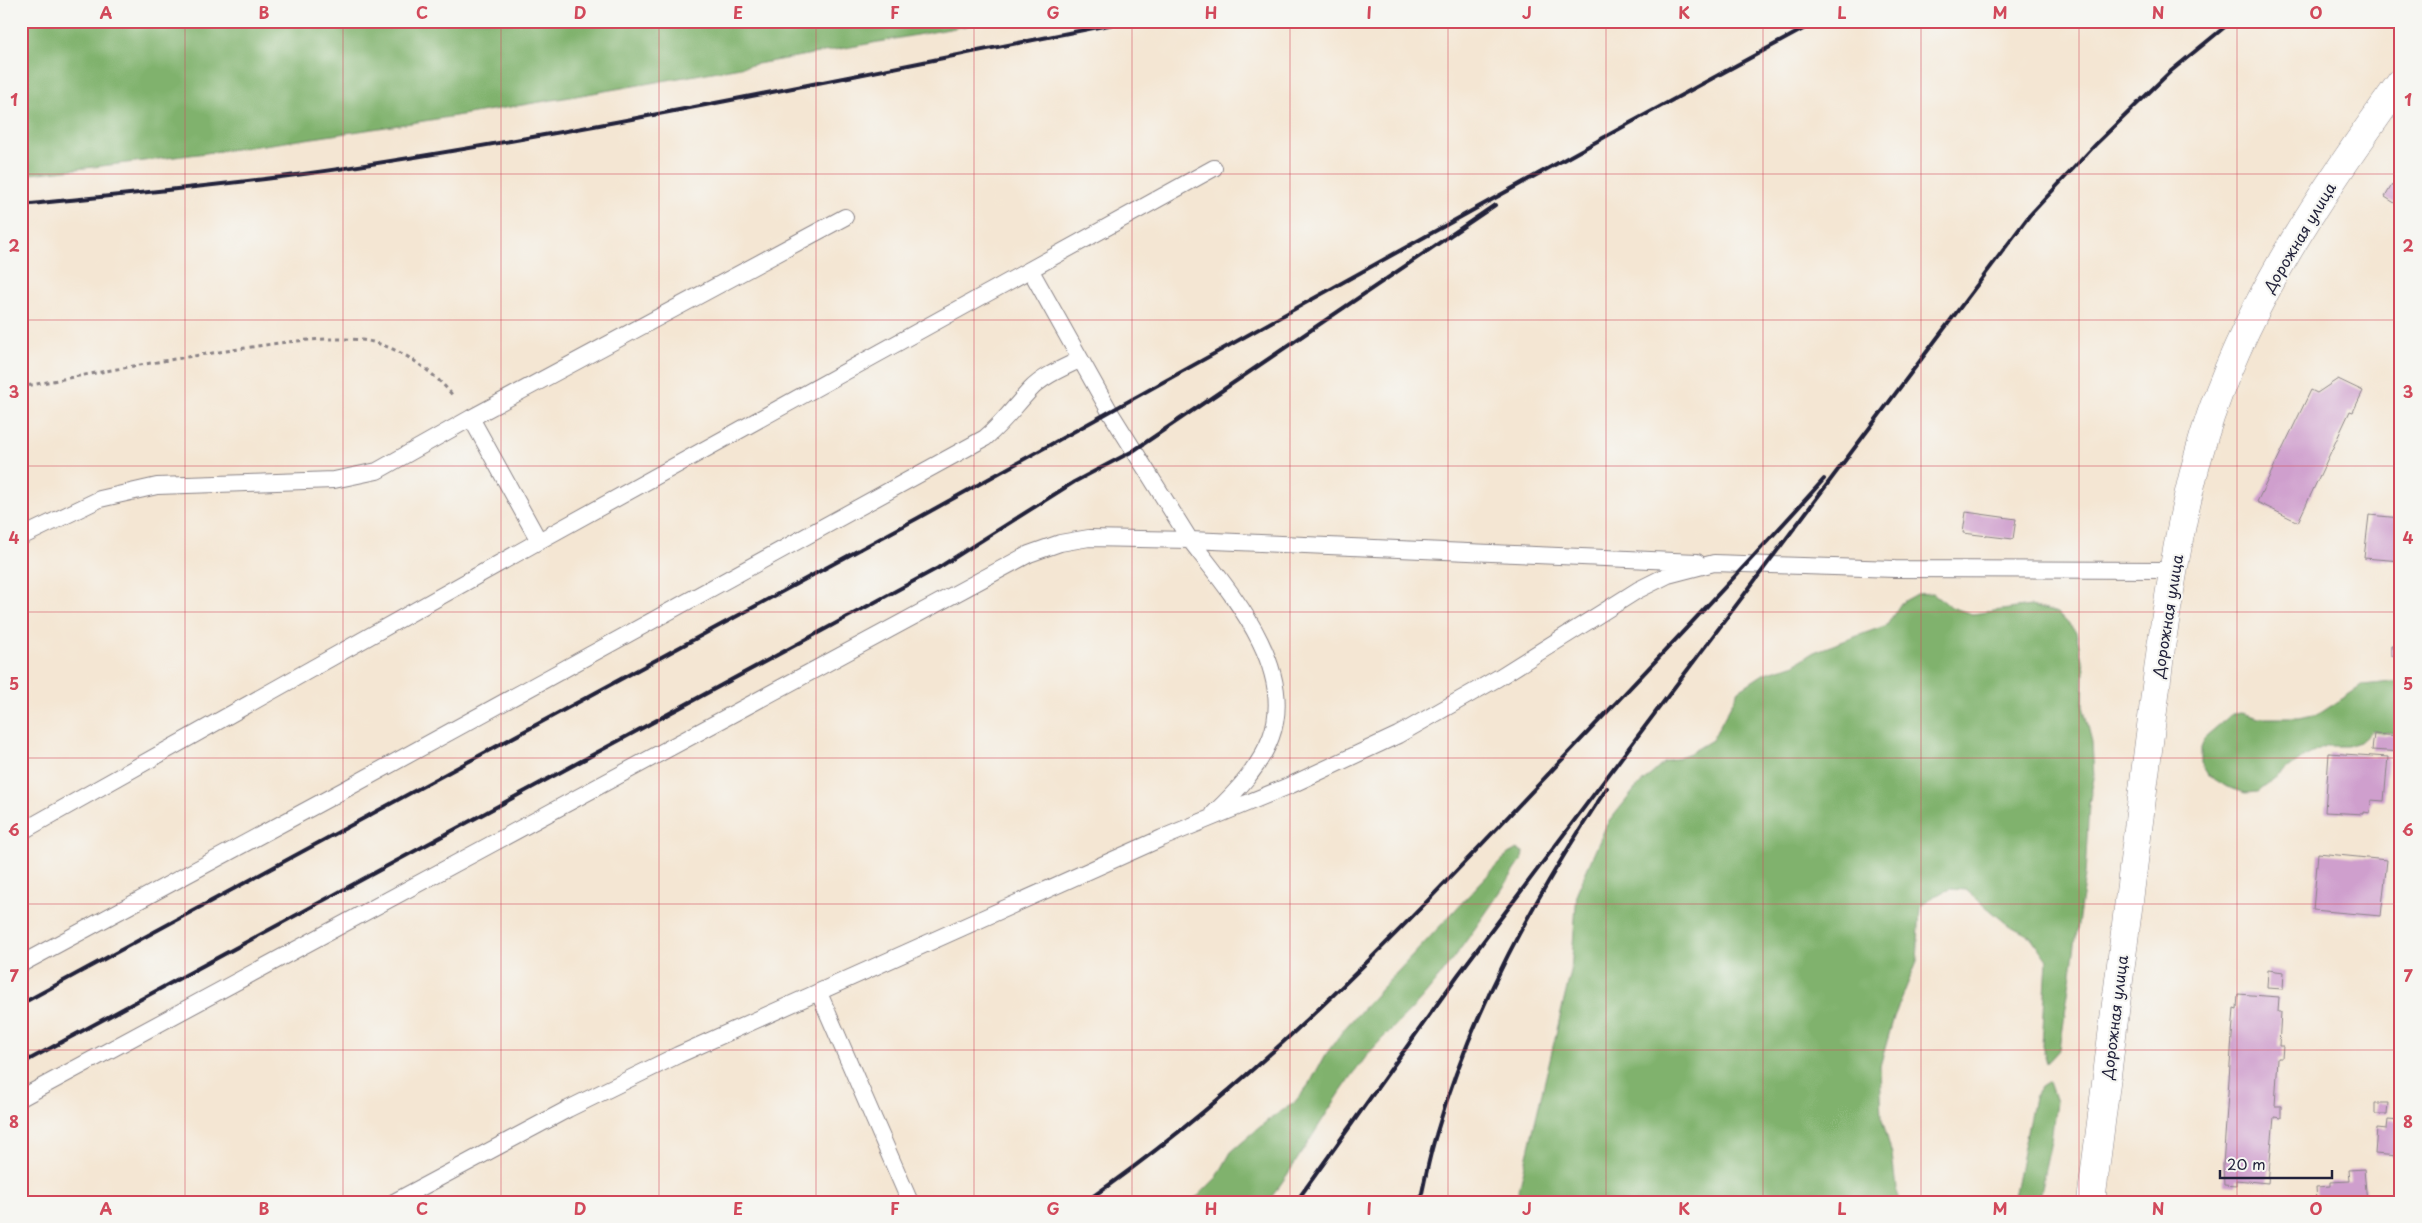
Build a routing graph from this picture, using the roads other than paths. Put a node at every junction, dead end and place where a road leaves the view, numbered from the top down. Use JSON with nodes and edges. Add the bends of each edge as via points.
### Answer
{"nodes":[{"id":1,"x":2401,"y":82,"type":"edge"},
{"id":2,"x":1214,"y":168,"type":"dead end"},
{"id":3,"x":845,"y":217,"type":"dead end"},
{"id":4,"x":1031,"y":271,"type":"junction"},
{"id":5,"x":1080,"y":360,"type":"junction"},
{"id":6,"x":471,"y":418,"type":"junction"},
{"id":7,"x":21,"y":537,"type":"edge"},
{"id":8,"x":1190,"y":540,"type":"junction"},
{"id":9,"x":539,"y":541,"type":"junction"},
{"id":10,"x":1714,"y":563,"type":"junction"},
{"id":11,"x":2172,"y":570,"type":"junction"},
{"id":12,"x":1207,"y":819,"type":"junction"},
{"id":13,"x":21,"y":832,"type":"edge"},
{"id":14,"x":21,"y":964,"type":"edge"},
{"id":15,"x":819,"y":993,"type":"junction"},
{"id":16,"x":21,"y":1098,"type":"edge"},
{"id":17,"x":394,"y":1202,"type":"edge"},
{"id":18,"x":910,"y":1202,"type":"edge"},
{"id":19,"x":2091,"y":1202,"type":"edge"}],
"edges":[{"from":1,"to":11,"type":"street","name":"Дорожная улица","via":[[2361,136],[2300,230],[2262,299],[2204,436]]},
{"from":2,"to":4,"type":"lane"},
{"from":3,"to":6,"type":"lane"},
{"from":4,"to":5,"type":"lane"},
{"from":4,"to":9,"type":"lane"},
{"from":5,"to":8,"type":"lane"},
{"from":5,"to":14,"type":"lane","via":[[1045,377],[1031,388],[985,438]]},
{"from":6,"to":7,"type":"lane","via":[[377,471],[334,480],[157,486],[100,499]]},
{"from":6,"to":9,"type":"lane"},
{"from":8,"to":10,"type":"lane"},
{"from":8,"to":12,"type":"lane","via":[[1238,603],[1259,638],[1273,673],[1278,706],[1272,736],[1256,767],[1237,791]]},
{"from":8,"to":16,"type":"lane","via":[[1089,538],[1060,543],[1029,554]]},
{"from":9,"to":13,"type":"lane"},
{"from":10,"to":11,"type":"lane","via":[[1886,569]]},
{"from":10,"to":12,"type":"lane","via":[[1668,575],[1638,590],[1498,678],[1398,735],[1291,785]]},
{"from":11,"to":19,"type":"street","name":"Дорожная улица"},
{"from":12,"to":15,"type":"lane"},
{"from":15,"to":17,"type":"lane","via":[[678,1055],[568,1109]]},
{"from":15,"to":18,"type":"lane"}]}
